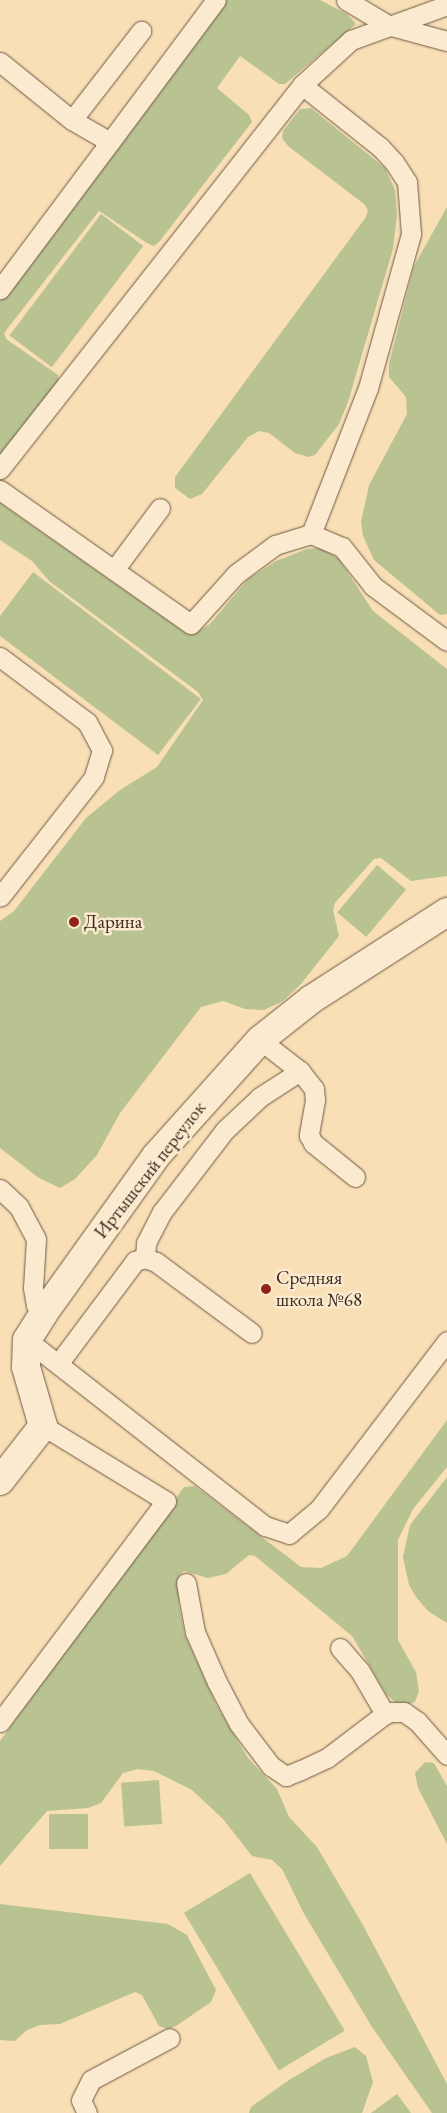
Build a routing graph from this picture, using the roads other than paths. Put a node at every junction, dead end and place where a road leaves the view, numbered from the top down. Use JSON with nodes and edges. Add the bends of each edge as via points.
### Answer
{"nodes":[{"id":1,"x":216,"y":0,"type":"edge"},
{"id":2,"x":346,"y":0,"type":"edge"},
{"id":3,"x":447,"y":5,"type":"edge"},
{"id":4,"x":388,"y":25,"type":"junction"},
{"id":5,"x":141,"y":31,"type":"dead end"},
{"id":6,"x":447,"y":41,"type":"edge"},
{"id":7,"x":0,"y":62,"type":"edge"},
{"id":8,"x":302,"y":85,"type":"junction"},
{"id":9,"x":72,"y":120,"type":"junction"},
{"id":10,"x":110,"y":142,"type":"junction"},
{"id":11,"x":0,"y":289,"type":"edge"},
{"id":12,"x":0,"y":469,"type":"edge"},
{"id":13,"x":0,"y":490,"type":"edge"},
{"id":14,"x":160,"y":508,"type":"dead end"},
{"id":15,"x":311,"y":534,"type":"junction"},
{"id":16,"x":114,"y":570,"type":"junction"},
{"id":17,"x":447,"y":641,"type":"edge"},
{"id":18,"x":0,"y":657,"type":"edge"},
{"id":19,"x":0,"y":897,"type":"edge"},
{"id":20,"x":447,"y":912,"type":"edge"},
{"id":21,"x":260,"y":1040,"type":"junction"},
{"id":22,"x":300,"y":1071,"type":"junction"},
{"id":23,"x":355,"y":1177,"type":"dead end"},
{"id":24,"x":0,"y":1189,"type":"edge"},
{"id":25,"x":144,"y":1258,"type":"junction"},
{"id":26,"x":43,"y":1314,"type":"junction"},
{"id":27,"x":252,"y":1333,"type":"dead end"},
{"id":28,"x":27,"y":1340,"type":"junction"},
{"id":29,"x":447,"y":1341,"type":"edge"},
{"id":30,"x":58,"y":1364,"type":"junction"},
{"id":31,"x":42,"y":1426,"type":"junction"},
{"id":32,"x":0,"y":1481,"type":"edge"},
{"id":33,"x":186,"y":1583,"type":"dead end"},
{"id":34,"x":340,"y":1648,"type":"dead end"},
{"id":35,"x":385,"y":1714,"type":"junction"},
{"id":36,"x":0,"y":1722,"type":"edge"},
{"id":37,"x":447,"y":1755,"type":"edge"},
{"id":38,"x":170,"y":2038,"type":"dead end"},
{"id":39,"x":87,"y":2113,"type":"edge"}],
"edges":[{"from":1,"to":10,"type":"lane"},
{"from":2,"to":4,"type":"lane"},
{"from":3,"to":4,"type":"lane"},
{"from":4,"to":6,"type":"lane"},
{"from":4,"to":8,"type":"lane","via":[[351,40]]},
{"from":5,"to":9,"type":"lane"},
{"from":7,"to":9,"type":"lane"},
{"from":8,"to":12,"type":"lane"},
{"from":8,"to":15,"type":"lane","via":[[380,147],[394,162],[407,182],[411,234],[368,388]]},
{"from":9,"to":10,"type":"lane"},
{"from":10,"to":11,"type":"lane"},
{"from":13,"to":16,"type":"lane"},
{"from":14,"to":16,"type":"lane"},
{"from":15,"to":16,"type":"lane","via":[[275,545],[236,574],[191,624]]},
{"from":15,"to":17,"type":"lane","via":[[342,547],[373,586]]},
{"from":18,"to":19,"type":"lane","via":[[88,722],[102,750],[94,777]]},
{"from":20,"to":21,"type":"street","name":"Иртышский переулок","via":[[312,999]]},
{"from":21,"to":22,"type":"lane"},
{"from":21,"to":26,"type":"street","name":"Иртышский переулок","via":[[156,1156]]},
{"from":22,"to":23,"type":"lane","via":[[314,1088],[309,1135],[313,1143]]},
{"from":22,"to":25,"type":"lane","via":[[260,1098],[225,1130],[162,1212],[146,1243]]},
{"from":24,"to":26,"type":"lane","via":[[18,1207],[36,1239],[33,1288],[36,1305]]},
{"from":25,"to":27,"type":"lane","via":[[156,1262]]},
{"from":25,"to":30,"type":"lane","via":[[135,1261]]},
{"from":26,"to":28,"type":"street","name":"Иртышский переулок"},
{"from":28,"to":30,"type":"lane"},
{"from":28,"to":31,"type":"street","name":"Иртышский переулок","via":[[26,1367]]},
{"from":29,"to":30,"type":"lane","via":[[319,1509],[289,1534],[264,1526]]},
{"from":31,"to":32,"type":"street"},
{"from":31,"to":36,"type":"lane","via":[[166,1501]]},
{"from":33,"to":35,"type":"lane","via":[[195,1632],[217,1682],[239,1724],[271,1766],[286,1776],[353,1740]]},
{"from":34,"to":35,"type":"lane","via":[[360,1671]]},
{"from":35,"to":37,"type":"lane","via":[[404,1712],[441,1744]]},
{"from":38,"to":39,"type":"lane","via":[[91,2080],[82,2100]]}]}
